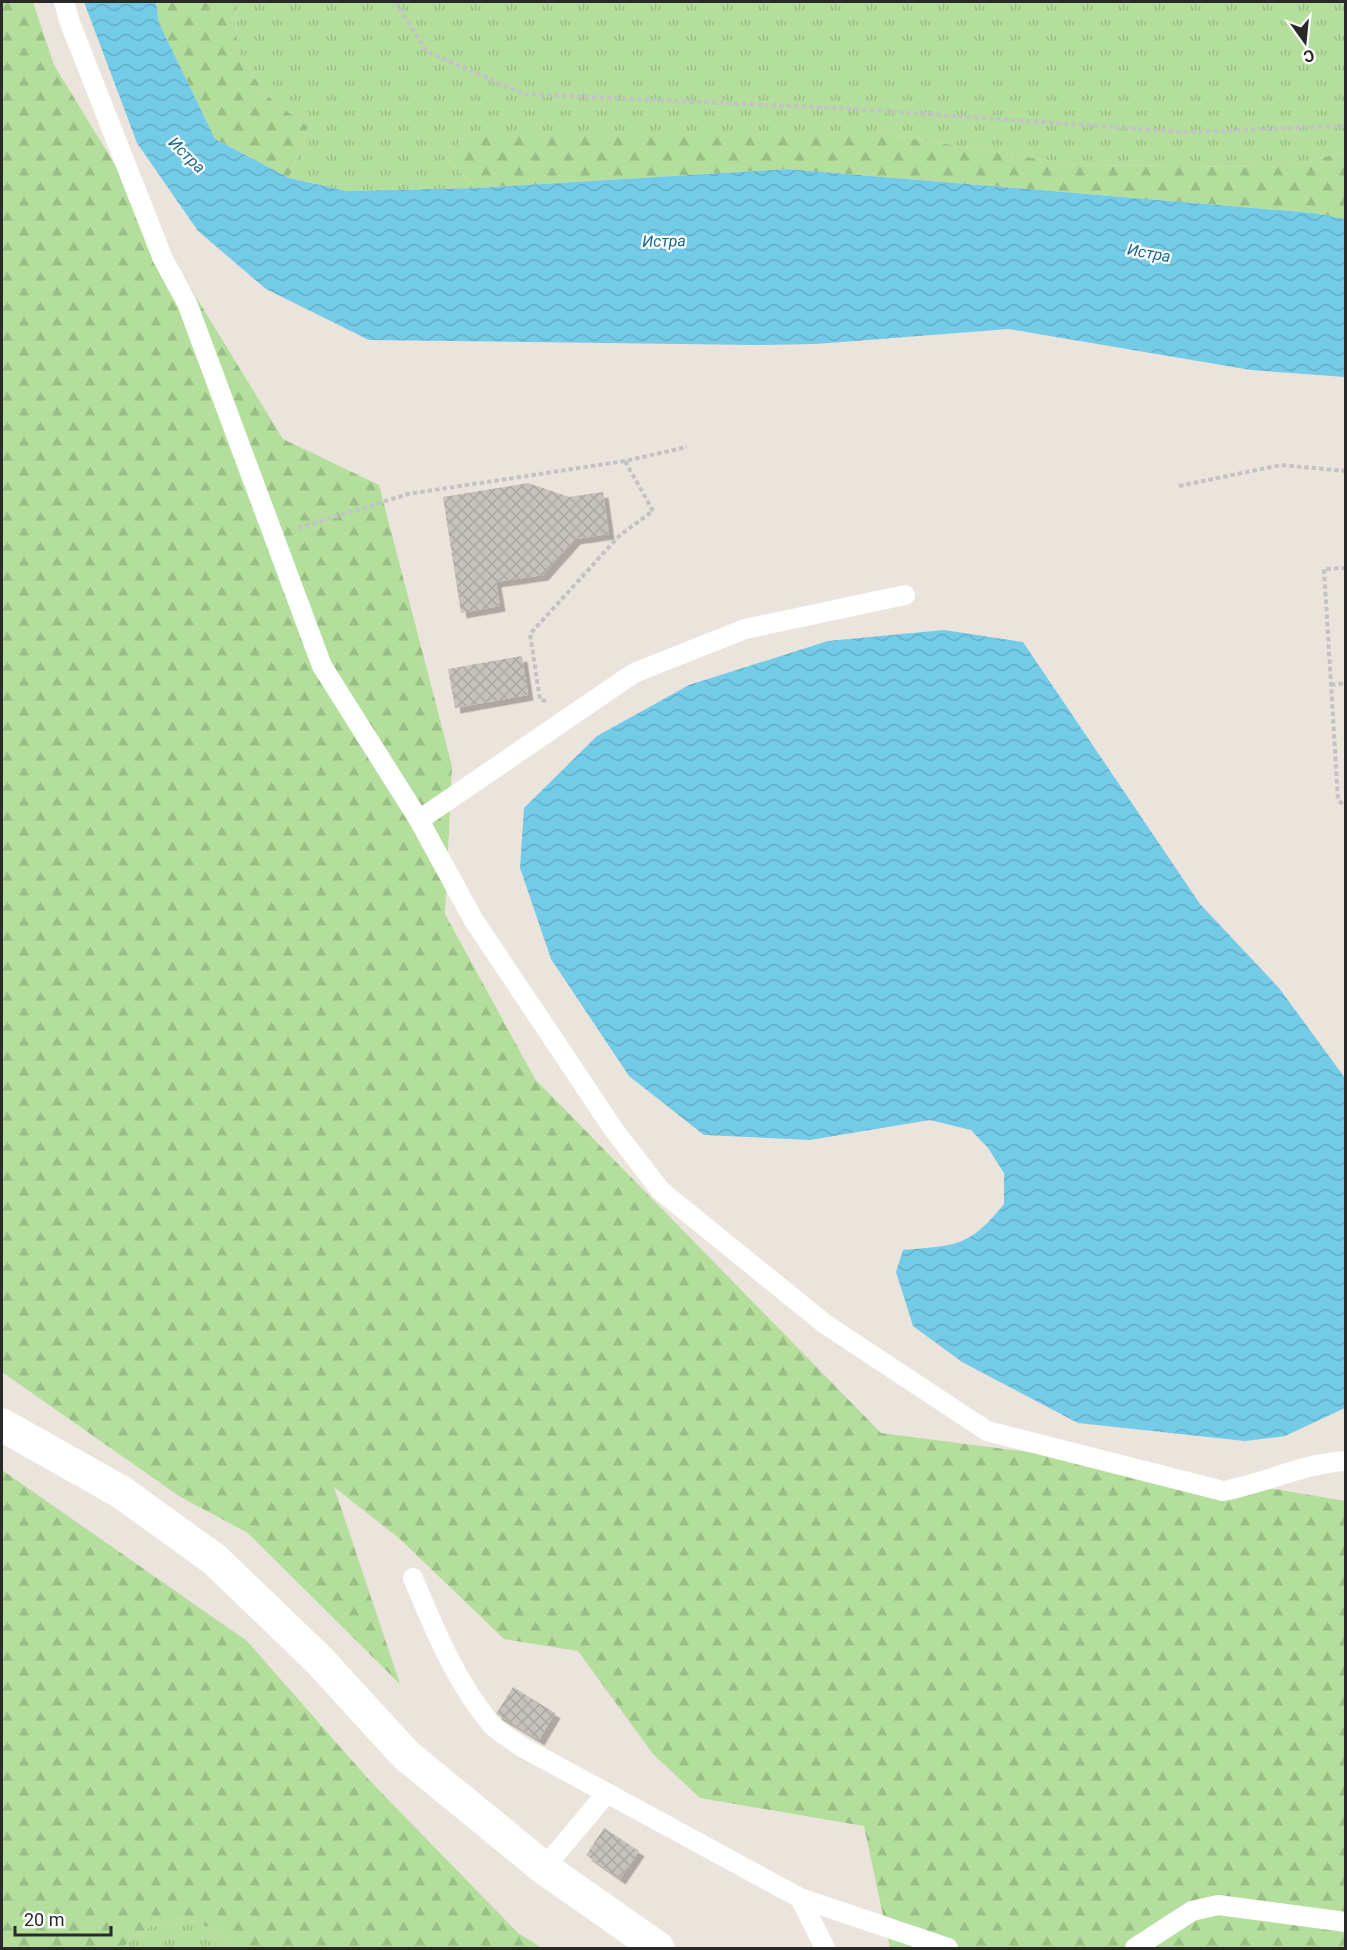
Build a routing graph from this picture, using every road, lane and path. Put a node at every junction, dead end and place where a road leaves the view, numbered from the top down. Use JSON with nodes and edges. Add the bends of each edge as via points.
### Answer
{"nodes":[{"id":1,"x":64,"y":2,"type":"edge"},
{"id":2,"x":396,"y":2,"type":"edge"},
{"id":3,"x":1346,"y":126,"type":"edge"},
{"id":4,"x":687,"y":447,"type":"dead end"},
{"id":5,"x":625,"y":461,"type":"junction"},
{"id":6,"x":1346,"y":471,"type":"edge"},
{"id":7,"x":1179,"y":486,"type":"dead end"},
{"id":8,"x":275,"y":535,"type":"junction"},
{"id":9,"x":1346,"y":568,"type":"edge"},
{"id":10,"x":905,"y":595,"type":"dead end"},
{"id":11,"x":1346,"y":683,"type":"edge"},
{"id":12,"x":577,"y":710,"type":"junction"},
{"id":13,"x":1337,"y":789,"type":"junction"},
{"id":14,"x":1346,"y":800,"type":"edge"},
{"id":15,"x":1338,"y":801,"type":"junction"},
{"id":16,"x":1346,"y":807,"type":"edge"},
{"id":17,"x":419,"y":820,"type":"junction"},
{"id":18,"x":2,"y":1425,"type":"edge"},
{"id":19,"x":1346,"y":1461,"type":"edge"},
{"id":20,"x":412,"y":1578,"type":"dead end"},
{"id":21,"x":606,"y":1794,"type":"junction"},
{"id":22,"x":544,"y":1868,"type":"junction"},
{"id":23,"x":800,"y":1898,"type":"junction"},
{"id":24,"x":1346,"y":1922,"type":"edge"},
{"id":25,"x":658,"y":1948,"type":"edge"},
{"id":26,"x":825,"y":1948,"type":"edge"},
{"id":27,"x":948,"y":1948,"type":"edge"},
{"id":28,"x":1135,"y":1948,"type":"edge"}],
"edges":[{"from":1,"to":8,"type":"lane","via":[[163,259],[188,303]]},
{"from":2,"to":3,"type":"path","via":[[426,51],[524,94],[856,109],[1184,132]]},
{"from":4,"to":5,"type":"path"},
{"from":5,"to":8,"type":"path","via":[[408,494]]},
{"from":5,"to":12,"type":"path","via":[[653,511],[620,535],[530,634],[540,700]]},
{"from":6,"to":7,"type":"path","via":[[1281,465]]},
{"from":8,"to":17,"type":"lane","via":[[322,666]]},
{"from":9,"to":13,"type":"path","via":[[1324,569]]},
{"from":10,"to":12,"type":"lane","via":[[745,629],[634,674]]},
{"from":11,"to":13,"type":"path","via":[[1331,684]]},
{"from":12,"to":17,"type":"lane"},
{"from":13,"to":15,"type":"path"},
{"from":14,"to":15,"type":"path"},
{"from":15,"to":16,"type":"path"},
{"from":17,"to":19,"type":"lane","via":[[473,920],[614,1130],[661,1191],[825,1324],[987,1431],[1222,1491],[1329,1462]]},
{"from":18,"to":22,"type":"main road","via":[[120,1492],[214,1559],[319,1660],[406,1755]]},
{"from":20,"to":21,"type":"lane","via":[[466,1691],[494,1726],[522,1747]]},
{"from":21,"to":22,"type":"lane"},
{"from":21,"to":23,"type":"lane"},
{"from":22,"to":25,"type":"main road"},
{"from":23,"to":26,"type":"lane"},
{"from":23,"to":27,"type":"lane"},
{"from":24,"to":28,"type":"lane","via":[[1218,1905],[1192,1911]]}]}
